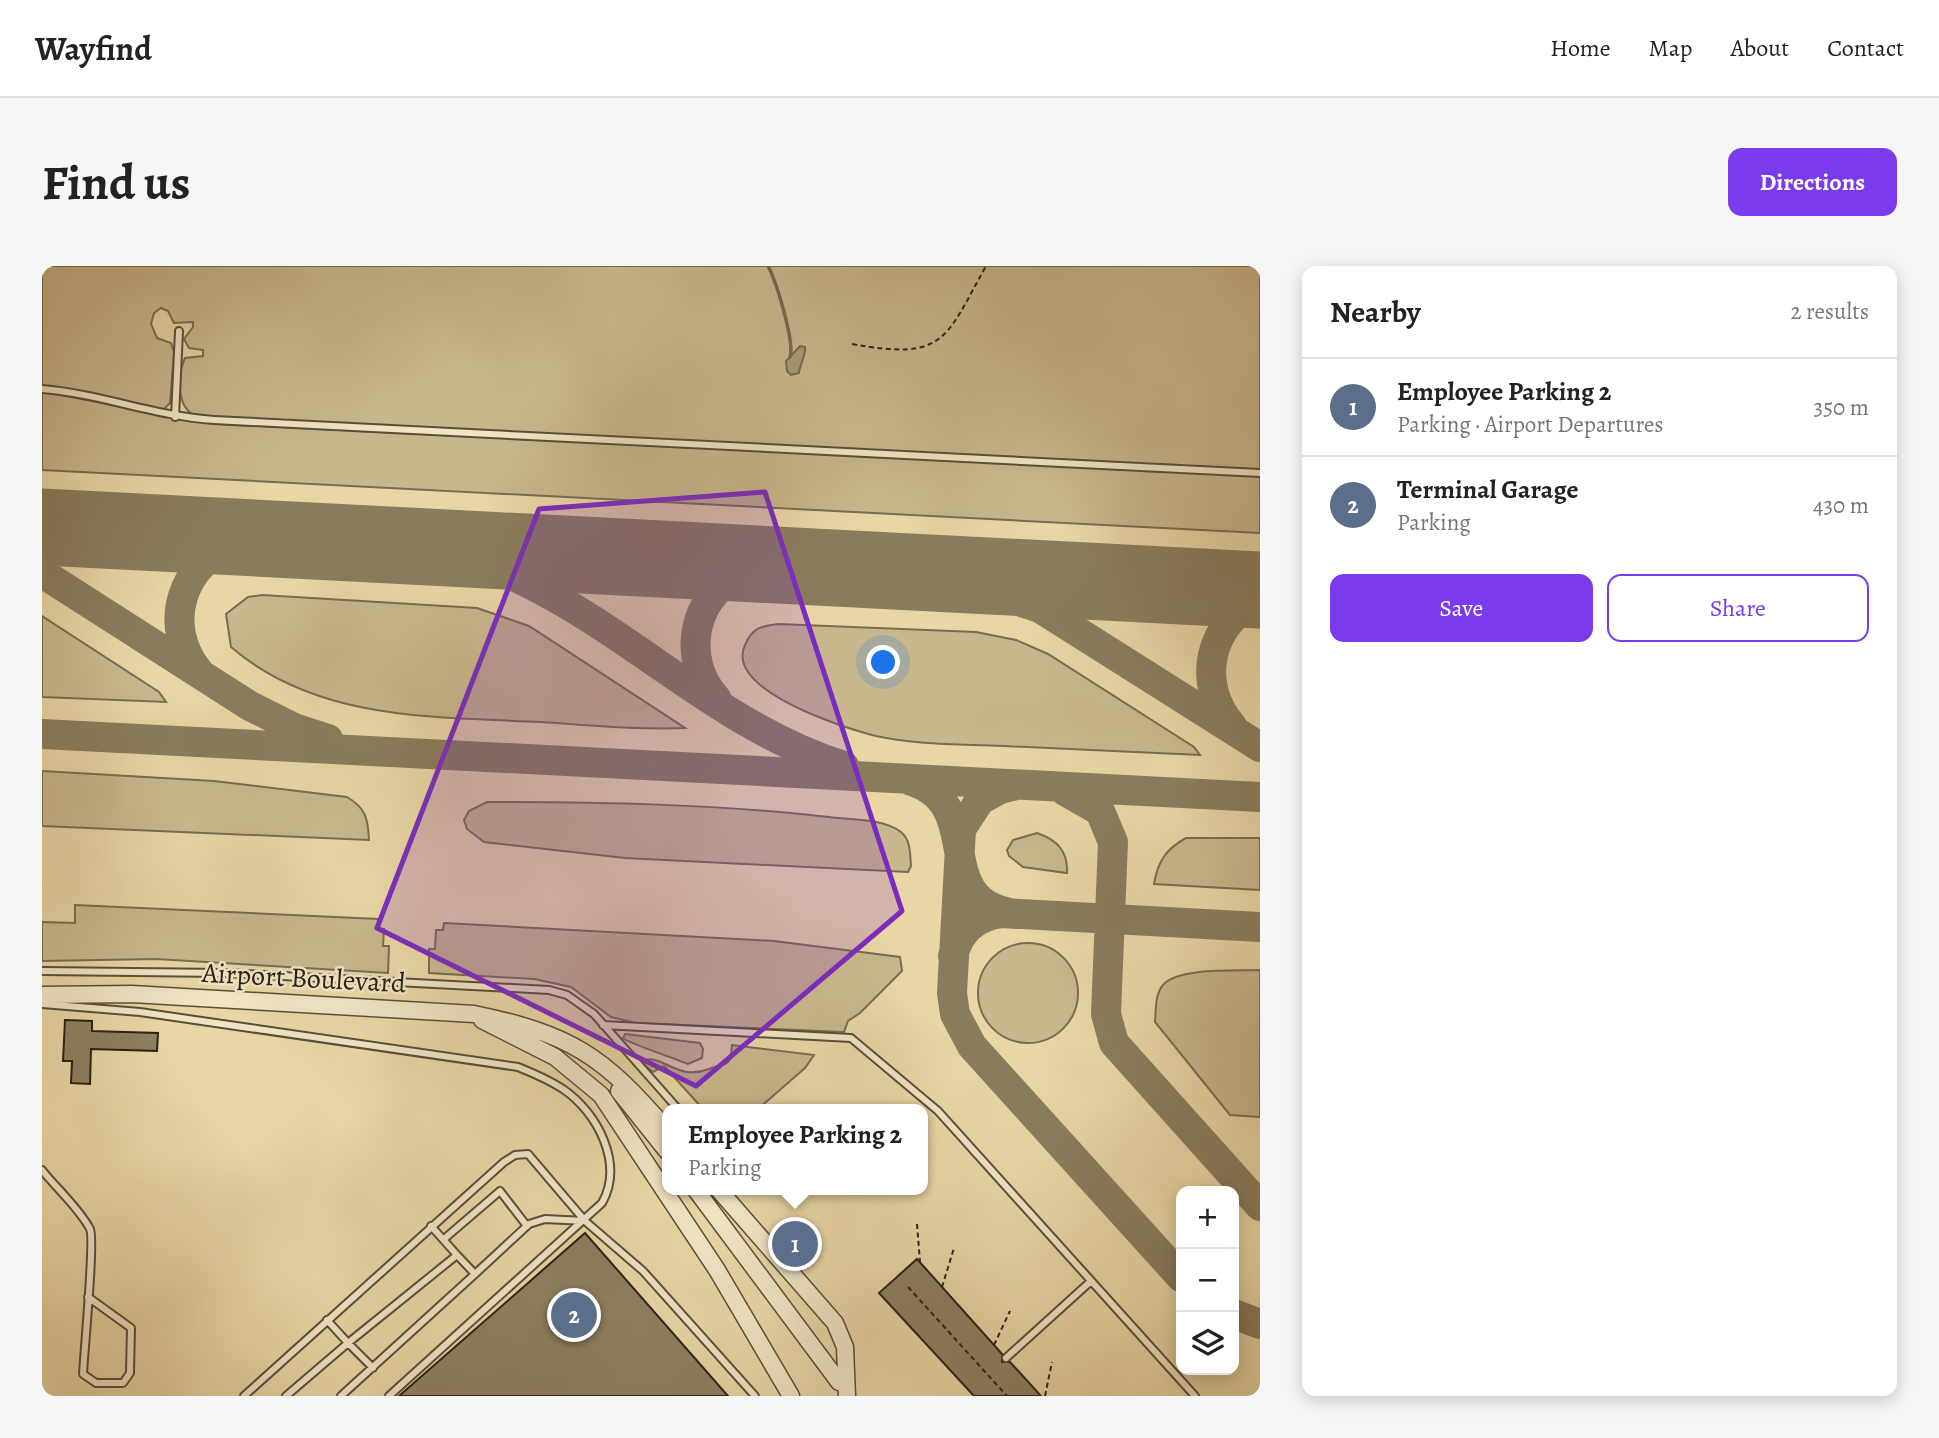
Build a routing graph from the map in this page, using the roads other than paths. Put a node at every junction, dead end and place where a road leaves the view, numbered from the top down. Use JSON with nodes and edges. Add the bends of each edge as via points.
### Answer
{"nodes":[{"id":1,"x":178,"y":331,"type":"dead end"},
{"id":2,"x":42,"y":389,"type":"edge"},
{"id":3,"x":175,"y":417,"type":"junction"},
{"id":4,"x":1260,"y":472,"type":"edge"},
{"id":5,"x":42,"y":971,"type":"edge"},
{"id":6,"x":42,"y":995,"type":"edge"},
{"id":7,"x":42,"y":1004,"type":"edge"},
{"id":8,"x":474,"y":1014,"type":"junction"},
{"id":9,"x":603,"y":1025,"type":"junction"},
{"id":10,"x":560,"y":1039,"type":"junction"},
{"id":11,"x":674,"y":1104,"type":"edge"},
{"id":12,"x":662,"y":1124,"type":"edge"},
{"id":13,"x":662,"y":1145,"type":"edge"},
{"id":14,"x":42,"y":1170,"type":"edge"},
{"id":15,"x":662,"y":1187,"type":"edge"},
{"id":16,"x":667,"y":1195,"type":"edge"},
{"id":17,"x":700,"y":1195,"type":"edge"},
{"id":18,"x":723,"y":1195,"type":"edge"},
{"id":19,"x":585,"y":1221,"type":"junction"},
{"id":20,"x":431,"y":1226,"type":"junction"},
{"id":21,"x":527,"y":1226,"type":"junction"},
{"id":22,"x":444,"y":1239,"type":"junction"},
{"id":23,"x":457,"y":1255,"type":"junction"},
{"id":24,"x":475,"y":1274,"type":"junction"},
{"id":25,"x":1091,"y":1281,"type":"junction"},
{"id":26,"x":88,"y":1297,"type":"junction"},
{"id":27,"x":327,"y":1320,"type":"junction"},
{"id":28,"x":348,"y":1343,"type":"junction"},
{"id":29,"x":1006,"y":1358,"type":"dead end"},
{"id":30,"x":373,"y":1368,"type":"junction"},
{"id":31,"x":843,"y":1389,"type":"edge"},
{"id":32,"x":244,"y":1396,"type":"edge"},
{"id":33,"x":286,"y":1396,"type":"edge"},
{"id":34,"x":341,"y":1396,"type":"edge"},
{"id":35,"x":389,"y":1396,"type":"edge"},
{"id":36,"x":755,"y":1396,"type":"edge"},
{"id":37,"x":791,"y":1396,"type":"edge"},
{"id":38,"x":1195,"y":1396,"type":"edge"}],
"edges":[{"from":1,"to":3,"type":"lane"},
{"from":2,"to":3,"type":"lane"},
{"from":3,"to":4,"type":"lane"},
{"from":5,"to":9,"type":"lane","via":[[225,972],[529,987],[567,995]]},
{"from":6,"to":8,"type":"street","name":"Airport Boulevard","via":[[132,994]]},
{"from":7,"to":19,"type":"lane","via":[[139,1012],[518,1067],[564,1090],[581,1106],[605,1143],[611,1161],[609,1190]]},
{"from":8,"to":10,"type":"street","name":"Airport Boulevard","via":[[528,1025]]},
{"from":8,"to":15,"type":"street","via":[[555,1057],[601,1095]]},
{"from":9,"to":11,"type":"lane"},
{"from":9,"to":25,"type":"lane","via":[[850,1038],[938,1111]]},
{"from":10,"to":12,"type":"street","via":[[584,1049],[615,1073]]},
{"from":10,"to":13,"type":"street","via":[[617,1089]]},
{"from":14,"to":26,"type":"lane","via":[[91,1231]]},
{"from":16,"to":37,"type":"street","via":[[758,1334]]},
{"from":17,"to":31,"type":"street"},
{"from":18,"to":31,"type":"street","via":[[835,1323],[845,1347]]},
{"from":19,"to":20,"type":"lane","via":[[528,1154],[504,1162]]},
{"from":19,"to":21,"type":"lane","via":[[545,1219]]},
{"from":19,"to":35,"type":"lane"},
{"from":19,"to":36,"type":"lane","via":[[643,1271]]},
{"from":20,"to":22,"type":"lane"},
{"from":20,"to":27,"type":"lane"},
{"from":21,"to":22,"type":"lane","via":[[500,1191]]},
{"from":21,"to":24,"type":"lane"},
{"from":22,"to":23,"type":"lane"},
{"from":23,"to":24,"type":"lane"},
{"from":23,"to":28,"type":"lane"},
{"from":24,"to":30,"type":"lane"},
{"from":25,"to":29,"type":"lane"},
{"from":25,"to":38,"type":"lane"},
{"from":26,"to":26,"type":"lane","via":[[83,1374],[96,1383],[122,1383],[130,1373],[131,1328]]},
{"from":27,"to":28,"type":"lane"},
{"from":27,"to":32,"type":"lane"},
{"from":28,"to":30,"type":"lane"},
{"from":28,"to":33,"type":"lane"},
{"from":30,"to":34,"type":"lane"}]}
